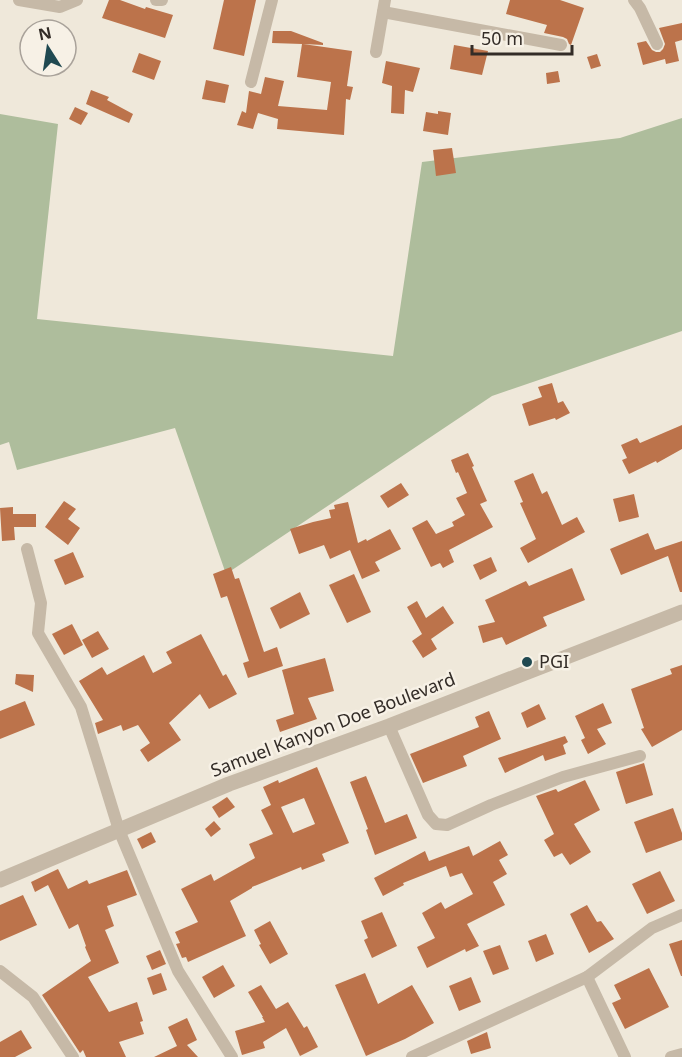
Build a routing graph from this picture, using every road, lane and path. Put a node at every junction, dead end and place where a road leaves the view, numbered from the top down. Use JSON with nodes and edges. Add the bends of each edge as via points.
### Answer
{"nodes":[{"id":1,"x":18,"y":0,"type":"edge"},
{"id":2,"x":77,"y":0,"type":"edge"},
{"id":3,"x":156,"y":0,"type":"edge"},
{"id":4,"x":162,"y":0,"type":"edge"},
{"id":5,"x":272,"y":0,"type":"edge"},
{"id":6,"x":634,"y":0,"type":"edge"},
{"id":7,"x":384,"y":6,"type":"edge"},
{"id":8,"x":657,"y":44,"type":"dead end"},
{"id":9,"x":561,"y":45,"type":"dead end"},
{"id":10,"x":376,"y":52,"type":"dead end"},
{"id":11,"x":251,"y":82,"type":"dead end"},
{"id":12,"x":27,"y":549,"type":"dead end"},
{"id":13,"x":682,"y":612,"type":"edge"},
{"id":14,"x":389,"y":726,"type":"junction"},
{"id":15,"x":640,"y":756,"type":"dead end"},
{"id":16,"x":119,"y":830,"type":"junction"},
{"id":17,"x":0,"y":880,"type":"edge"},
{"id":18,"x":682,"y":915,"type":"edge"},
{"id":19,"x":0,"y":971,"type":"edge"},
{"id":20,"x":587,"y":977,"type":"junction"},
{"id":21,"x":682,"y":1054,"type":"edge"},
{"id":22,"x":73,"y":1057,"type":"edge"},
{"id":23,"x":232,"y":1057,"type":"edge"},
{"id":24,"x":412,"y":1057,"type":"edge"},
{"id":25,"x":625,"y":1057,"type":"edge"},
{"id":26,"x":672,"y":1057,"type":"edge"}],
"edges":[{"from":1,"to":2,"type":"street","via":[[60,7]]},
{"from":3,"to":4,"type":"street"},
{"from":5,"to":11,"type":"street"},
{"from":6,"to":8,"type":"street"},
{"from":7,"to":9,"type":"street"},
{"from":7,"to":10,"type":"street"},
{"from":12,"to":16,"type":"street","via":[[41,603],[38,633],[81,707]]},
{"from":13,"to":14,"type":"street","name":"Samuel Kanyon Doe Boulevard"},
{"from":14,"to":15,"type":"street","via":[[428,815],[436,824],[447,825],[563,777]]},
{"from":14,"to":16,"type":"street","name":"Samuel Kanyon Doe Boulevard","via":[[229,784]]},
{"from":16,"to":17,"type":"street","name":"Samuel Kanyon Doe Boulevard"},
{"from":16,"to":23,"type":"street","via":[[177,971]]},
{"from":18,"to":20,"type":"street","via":[[652,928]]},
{"from":19,"to":22,"type":"street","via":[[33,997]]},
{"from":20,"to":24,"type":"street"},
{"from":20,"to":25,"type":"street"},
{"from":21,"to":26,"type":"street"}]}
